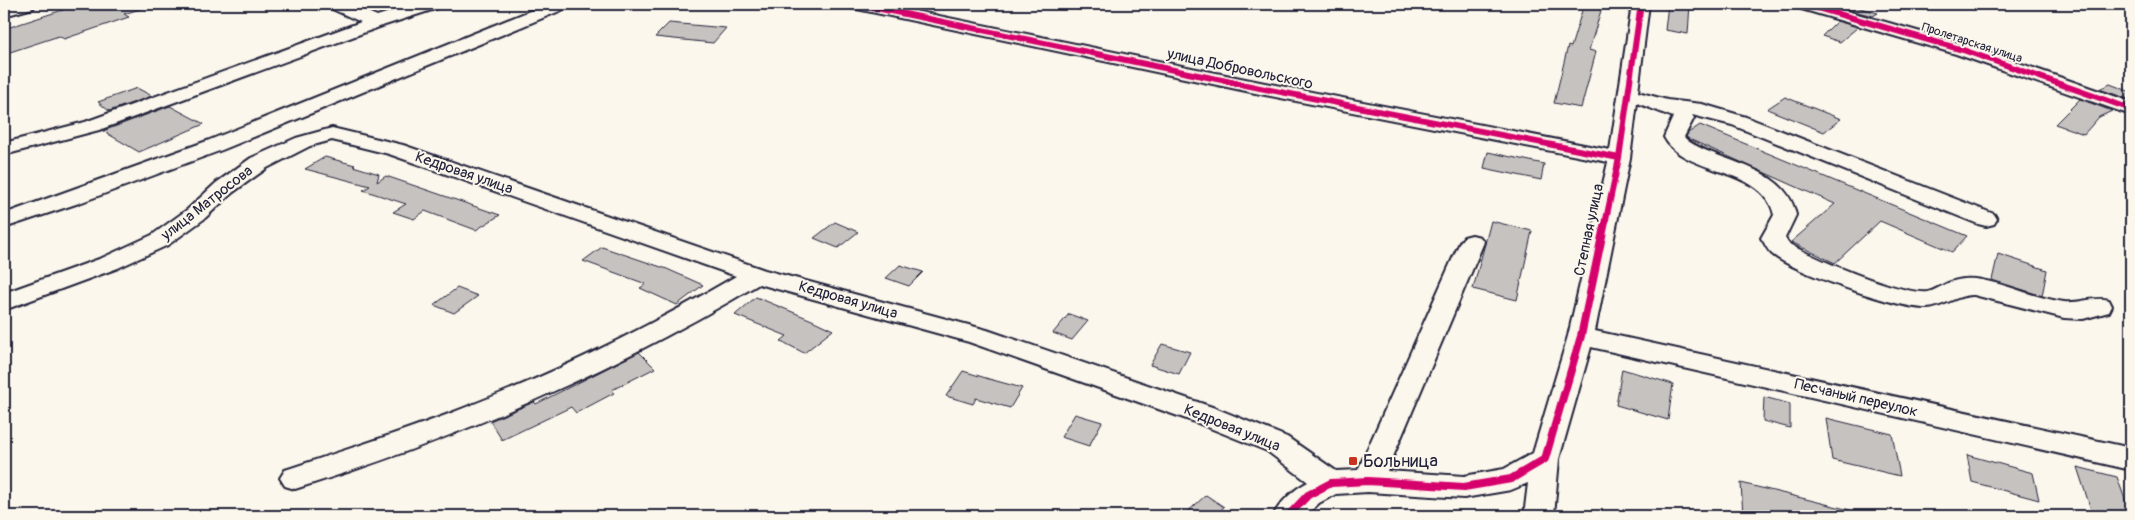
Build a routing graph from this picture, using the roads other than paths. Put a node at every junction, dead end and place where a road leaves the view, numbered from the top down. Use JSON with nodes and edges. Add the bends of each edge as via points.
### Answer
{"nodes":[{"id":1,"x":27,"y":4,"type":"edge"},
{"id":2,"x":336,"y":4,"type":"edge"},
{"id":3,"x":432,"y":4,"type":"edge"},
{"id":4,"x":443,"y":4,"type":"edge"},
{"id":5,"x":561,"y":4,"type":"edge"},
{"id":6,"x":856,"y":4,"type":"edge"},
{"id":7,"x":1641,"y":4,"type":"edge"},
{"id":8,"x":1804,"y":4,"type":"edge"},
{"id":9,"x":414,"y":10,"type":"junction"},
{"id":10,"x":4,"y":11,"type":"edge"},
{"id":11,"x":376,"y":22,"type":"junction"},
{"id":12,"x":1628,"y":96,"type":"junction"},
{"id":13,"x":1666,"y":106,"type":"junction"},
{"id":14,"x":2131,"y":109,"type":"edge"},
{"id":15,"x":355,"y":139,"type":"joint"},
{"id":16,"x":7,"y":147,"type":"edge"},
{"id":17,"x":1619,"y":158,"type":"junction"},
{"id":18,"x":1986,"y":219,"type":"dead end"},
{"id":19,"x":4,"y":221,"type":"edge"},
{"id":20,"x":1472,"y":242,"type":"dead end"},
{"id":21,"x":756,"y":274,"type":"junction"},
{"id":22,"x":4,"y":302,"type":"edge"},
{"id":23,"x":2100,"y":306,"type":"dead end"},
{"id":24,"x":1581,"y":336,"type":"junction"},
{"id":25,"x":1545,"y":459,"type":"junction"},
{"id":26,"x":2131,"y":459,"type":"edge"},
{"id":27,"x":295,"y":478,"type":"dead end"},
{"id":28,"x":1368,"y":481,"type":"junction"},
{"id":29,"x":1331,"y":483,"type":"junction"},
{"id":30,"x":1288,"y":516,"type":"edge"},
{"id":31,"x":1539,"y":516,"type":"edge"}],
"edges":[{"from":1,"to":10,"type":"street"},
{"from":2,"to":11,"type":"street"},
{"from":3,"to":9,"type":"street"},
{"from":4,"to":9,"type":"street"},
{"from":5,"to":19,"type":"street","via":[[121,181]]},
{"from":6,"to":17,"type":"street","name":"улица Добровольского"},
{"from":7,"to":12,"type":"street","name":"Степная улица"},
{"from":8,"to":14,"type":"street","name":"Пролетарская улица","via":[[1963,50]]},
{"from":9,"to":11,"type":"street"},
{"from":11,"to":16,"type":"street","via":[[92,126]]},
{"from":12,"to":13,"type":"street"},
{"from":12,"to":17,"type":"street","name":"Степная улица"},
{"from":13,"to":18,"type":"street","via":[[1702,110],[1739,121]]},
{"from":13,"to":23,"type":"street","via":[[1682,113],[1684,118],[1674,137],[1676,142],[1685,149],[1740,171],[1768,187],[1781,201],[1785,215],[1773,238],[1779,248],[1793,256],[1901,297],[1927,301],[1944,296],[1956,287],[1973,286],[2020,300],[2078,311]]},
{"from":15,"to":21,"type":"street","name":"Кедровая улица","via":[[396,150]]},
{"from":15,"to":22,"type":"street","name":"улица Матросова","via":[[332,134],[294,146],[259,163],[160,240],[110,263]]},
{"from":17,"to":24,"type":"street","name":"Степная улица"},
{"from":20,"to":28,"type":"street"},
{"from":21,"to":27,"type":"street","via":[[698,310],[544,386]]},
{"from":21,"to":29,"type":"street","name":"Кедровая улица","via":[[978,336],[1205,415],[1277,444]]},
{"from":24,"to":25,"type":"street","name":"Степная улица"},
{"from":24,"to":26,"type":"street","name":"Песчаный переулок"},
{"from":25,"to":28,"type":"street","via":[[1511,479],[1464,487]]},
{"from":25,"to":31,"type":"street","name":"Степная улица"},
{"from":28,"to":29,"type":"street"},
{"from":29,"to":30,"type":"street","via":[[1308,495]]}]}
